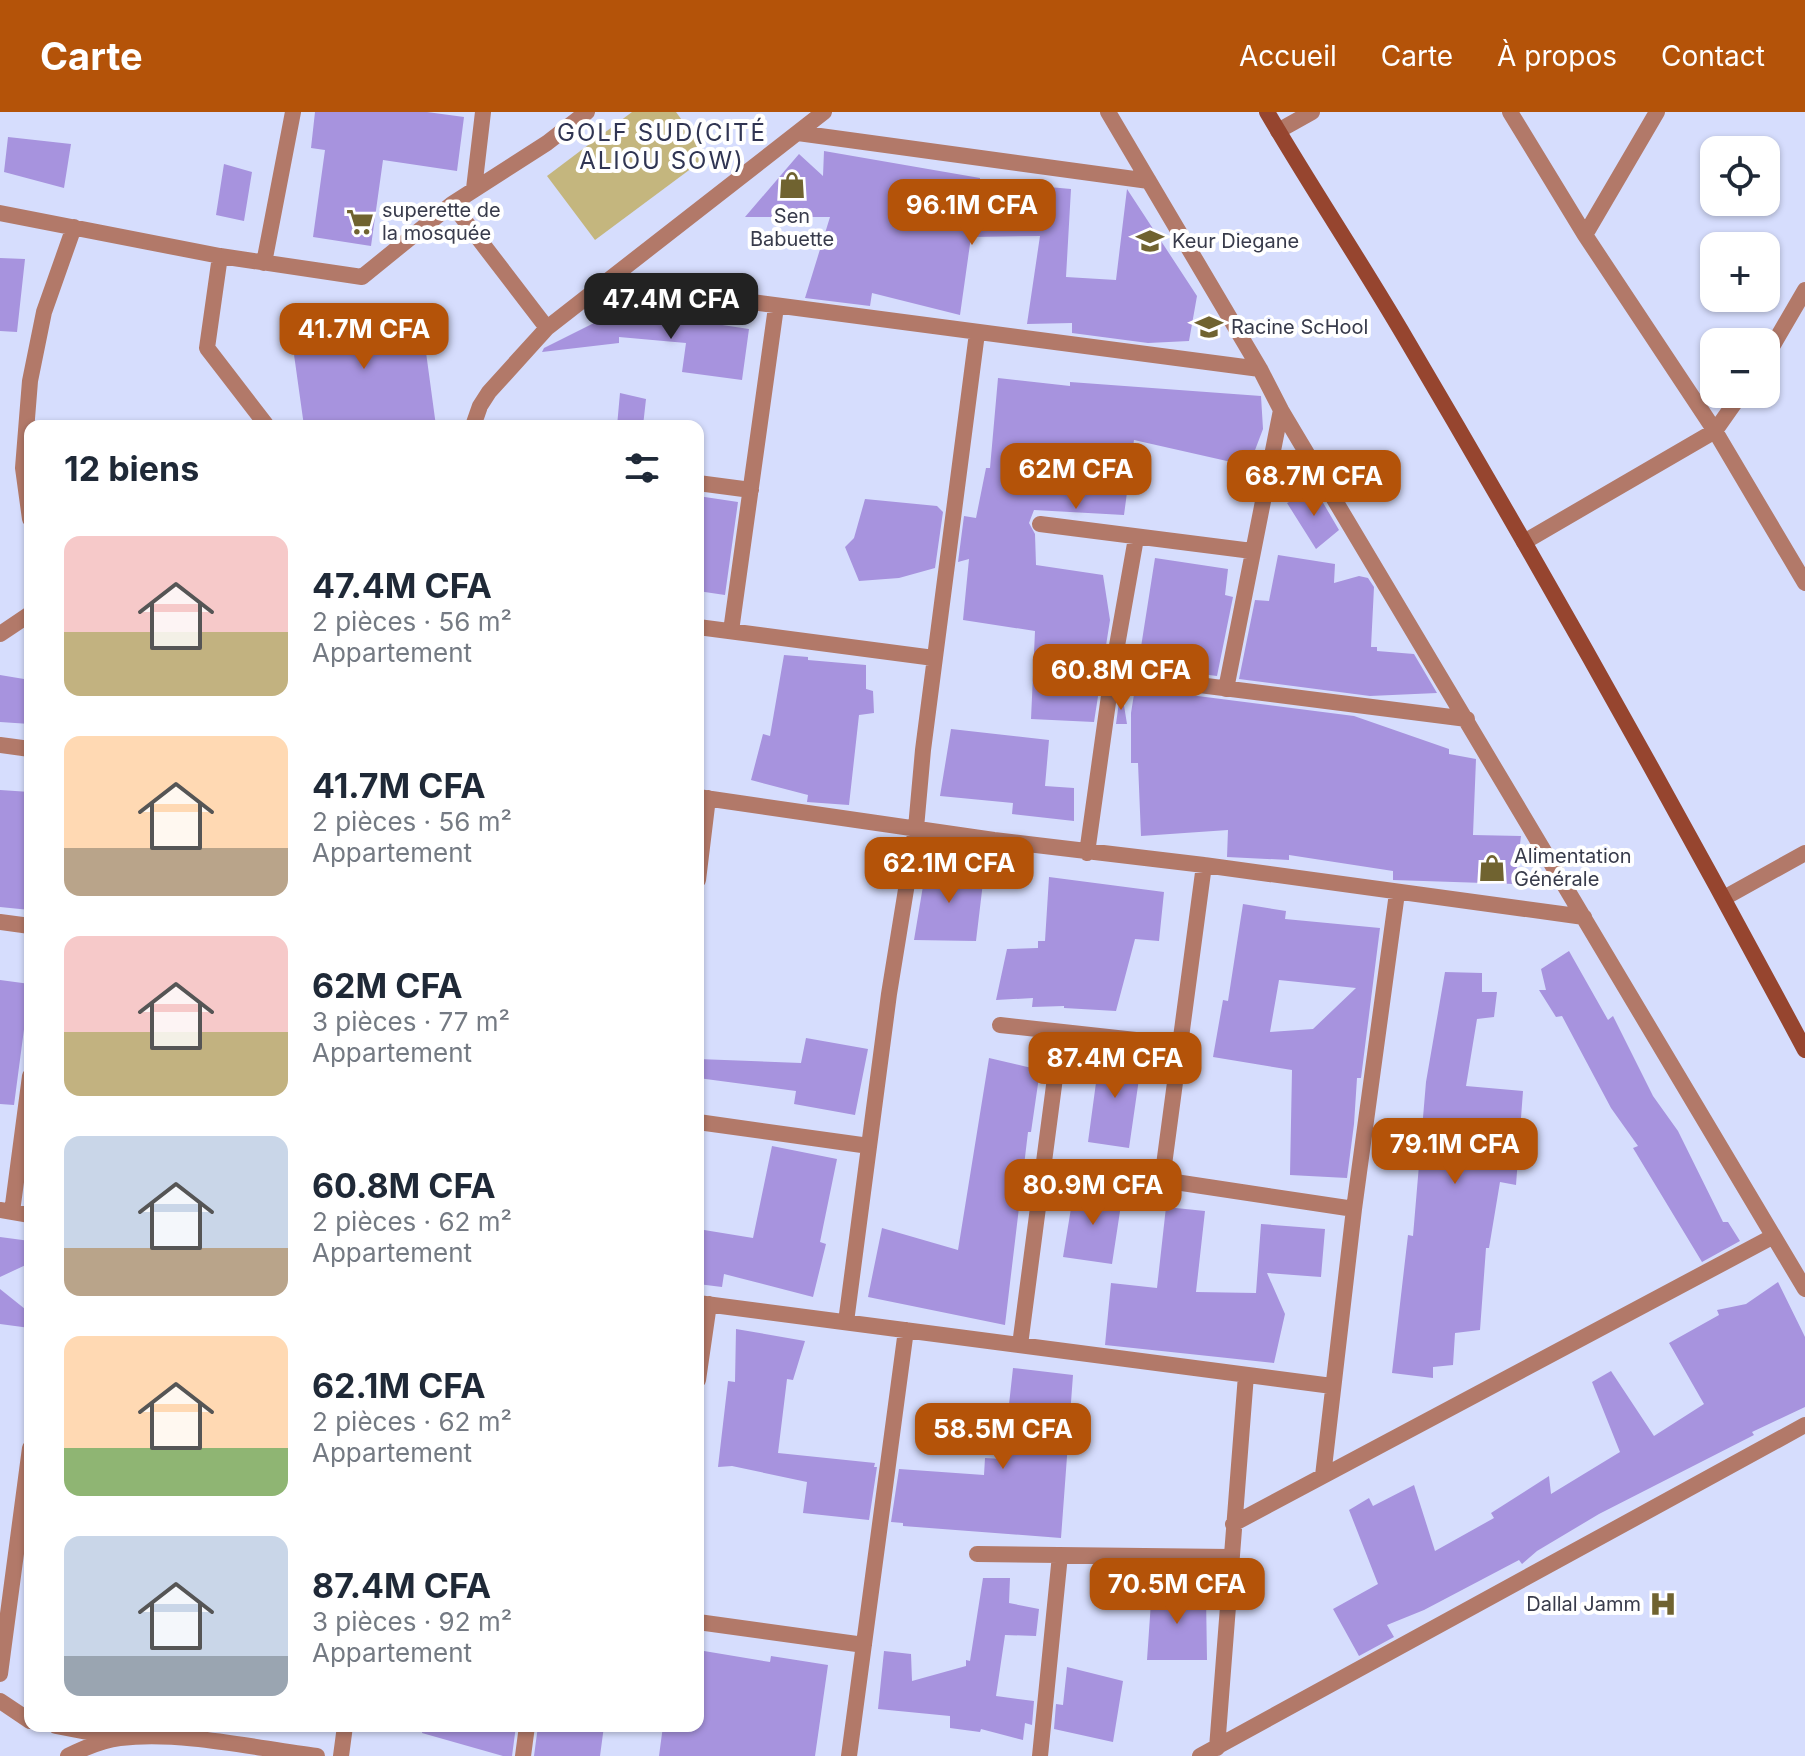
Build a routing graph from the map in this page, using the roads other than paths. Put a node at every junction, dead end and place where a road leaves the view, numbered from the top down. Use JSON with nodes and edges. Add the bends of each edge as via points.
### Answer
{"nodes":[{"id":1,"x":293,"y":112,"type":"edge"},
{"id":2,"x":483,"y":112,"type":"edge"},
{"id":3,"x":587,"y":112,"type":"edge"},
{"id":4,"x":824,"y":112,"type":"edge"},
{"id":5,"x":1108,"y":112,"type":"edge"},
{"id":6,"x":1267,"y":112,"type":"edge"},
{"id":7,"x":1312,"y":112,"type":"edge"},
{"id":8,"x":1510,"y":112,"type":"edge"},
{"id":9,"x":1657,"y":112,"type":"edge"},
{"id":10,"x":1278,"y":131,"type":"junction"},
{"id":11,"x":798,"y":133,"type":"junction"},
{"id":12,"x":1149,"y":181,"type":"junction"},
{"id":13,"x":474,"y":189,"type":"junction"},
{"id":14,"x":452,"y":204,"type":"junction"},
{"id":15,"x":0,"y":213,"type":"edge"},
{"id":16,"x":74,"y":227,"type":"junction"},
{"id":17,"x":1585,"y":235,"type":"junction"},
{"id":18,"x":220,"y":256,"type":"junction"},
{"id":19,"x":264,"y":263,"type":"junction"},
{"id":20,"x":607,"y":283,"type":"junction"},
{"id":21,"x":1805,"y":290,"type":"edge"},
{"id":22,"x":776,"y":307,"type":"junction"},
{"id":23,"x":547,"y":328,"type":"junction"},
{"id":24,"x":977,"y":333,"type":"junction"},
{"id":25,"x":1780,"y":333,"type":"edge"},
{"id":26,"x":1260,"y":369,"type":"junction"},
{"id":27,"x":1731,"y":408,"type":"edge"},
{"id":28,"x":1281,"y":410,"type":"junction"},
{"id":29,"x":27,"y":420,"type":"edge"},
{"id":30,"x":262,"y":420,"type":"edge"},
{"id":31,"x":475,"y":420,"type":"edge"},
{"id":32,"x":1715,"y":431,"type":"junction"},
{"id":33,"x":704,"y":484,"type":"edge"},
{"id":34,"x":751,"y":490,"type":"junction"},
{"id":35,"x":1040,"y":524,"type":"dead end"},
{"id":36,"x":1136,"y":538,"type":"junction"},
{"id":37,"x":1524,"y":542,"type":"junction"},
{"id":38,"x":1252,"y":551,"type":"junction"},
{"id":39,"x":1805,"y":583,"type":"edge"},
{"id":40,"x":24,"y":618,"type":"edge"},
{"id":41,"x":704,"y":628,"type":"edge"},
{"id":42,"x":731,"y":631,"type":"junction"},
{"id":43,"x":0,"y":634,"type":"edge"},
{"id":44,"x":934,"y":658,"type":"junction"},
{"id":45,"x":1112,"y":674,"type":"junction"},
{"id":46,"x":1226,"y":689,"type":"junction"},
{"id":47,"x":1467,"y":719,"type":"junction"},
{"id":48,"x":0,"y":745,"type":"edge"},
{"id":49,"x":24,"y":748,"type":"edge"},
{"id":50,"x":704,"y":798,"type":"edge"},
{"id":51,"x":916,"y":828,"type":"junction"},
{"id":52,"x":1087,"y":853,"type":"junction"},
{"id":53,"x":1805,"y":853,"type":"edge"},
{"id":54,"x":1204,"y":865,"type":"junction"},
{"id":55,"x":1397,"y":893,"type":"junction"},
{"id":56,"x":1724,"y":898,"type":"junction"},
{"id":57,"x":1584,"y":917,"type":"junction"},
{"id":58,"x":0,"y":922,"type":"edge"},
{"id":59,"x":24,"y":925,"type":"edge"},
{"id":60,"x":1000,"y":1025,"type":"dead end"},
{"id":61,"x":1061,"y":1032,"type":"junction"},
{"id":62,"x":1181,"y":1045,"type":"junction"},
{"id":63,"x":1805,"y":1050,"type":"edge"},
{"id":64,"x":704,"y":1123,"type":"edge"},
{"id":65,"x":24,"y":1130,"type":"edge"},
{"id":66,"x":869,"y":1146,"type":"junction"},
{"id":67,"x":1042,"y":1167,"type":"junction"},
{"id":68,"x":1162,"y":1180,"type":"junction"},
{"id":69,"x":1354,"y":1209,"type":"junction"},
{"id":70,"x":6,"y":1211,"type":"edge"},
{"id":71,"x":1772,"y":1237,"type":"junction"},
{"id":72,"x":1805,"y":1289,"type":"edge"},
{"id":73,"x":704,"y":1303,"type":"edge"},
{"id":74,"x":846,"y":1322,"type":"junction"},
{"id":75,"x":906,"y":1330,"type":"junction"},
{"id":76,"x":1020,"y":1345,"type":"junction"},
{"id":77,"x":1246,"y":1375,"type":"junction"},
{"id":78,"x":1332,"y":1386,"type":"junction"},
{"id":79,"x":1805,"y":1425,"type":"edge"},
{"id":80,"x":1323,"y":1476,"type":"junction"},
{"id":81,"x":24,"y":1493,"type":"edge"},
{"id":82,"x":1233,"y":1524,"type":"junction"},
{"id":83,"x":977,"y":1554,"type":"dead end"},
{"id":84,"x":1060,"y":1555,"type":"junction"},
{"id":85,"x":1230,"y":1557,"type":"junction"},
{"id":86,"x":704,"y":1623,"type":"edge"},
{"id":87,"x":864,"y":1645,"type":"junction"},
{"id":88,"x":0,"y":1674,"type":"edge"},
{"id":89,"x":0,"y":1701,"type":"edge"},
{"id":90,"x":24,"y":1718,"type":"edge"},
{"id":91,"x":87,"y":1732,"type":"edge"},
{"id":92,"x":161,"y":1732,"type":"edge"},
{"id":93,"x":174,"y":1732,"type":"edge"},
{"id":94,"x":344,"y":1732,"type":"edge"},
{"id":95,"x":526,"y":1732,"type":"edge"},
{"id":96,"x":118,"y":1738,"type":"junction"},
{"id":97,"x":1217,"y":1748,"type":"junction"},
{"id":98,"x":68,"y":1756,"type":"edge"},
{"id":99,"x":317,"y":1756,"type":"edge"},
{"id":100,"x":341,"y":1756,"type":"edge"},
{"id":101,"x":523,"y":1756,"type":"edge"},
{"id":102,"x":849,"y":1756,"type":"edge"},
{"id":103,"x":1040,"y":1756,"type":"edge"},
{"id":104,"x":1200,"y":1756,"type":"edge"}],
"edges":[{"from":1,"to":19,"type":"street"},
{"from":2,"to":13,"type":"street"},
{"from":3,"to":13,"type":"street"},
{"from":4,"to":11,"type":"street"},
{"from":5,"to":12,"type":"street"},
{"from":6,"to":10,"type":"main road"},
{"from":7,"to":10,"type":"street"},
{"from":8,"to":17,"type":"street"},
{"from":9,"to":17,"type":"street"},
{"from":10,"to":37,"type":"main road"},
{"from":11,"to":12,"type":"street"},
{"from":11,"to":20,"type":"street"},
{"from":12,"to":26,"type":"street"},
{"from":13,"to":14,"type":"street"},
{"from":14,"to":19,"type":"street","via":[[362,277]]},
{"from":14,"to":23,"type":"street"},
{"from":15,"to":16,"type":"street"},
{"from":16,"to":18,"type":"street"},
{"from":16,"to":29,"type":"street","via":[[44,312]]},
{"from":17,"to":32,"type":"street"},
{"from":18,"to":19,"type":"street"},
{"from":18,"to":30,"type":"street","via":[[207,348]]},
{"from":20,"to":22,"type":"street"},
{"from":20,"to":23,"type":"street"},
{"from":21,"to":25,"type":"street"},
{"from":22,"to":24,"type":"street"},
{"from":22,"to":34,"type":"street"},
{"from":23,"to":31,"type":"street","via":[[489,392]]},
{"from":24,"to":26,"type":"street"},
{"from":24,"to":44,"type":"street"},
{"from":26,"to":28,"type":"street"},
{"from":27,"to":32,"type":"street"},
{"from":28,"to":38,"type":"street"},
{"from":28,"to":47,"type":"street"},
{"from":32,"to":37,"type":"street"},
{"from":32,"to":39,"type":"street"},
{"from":33,"to":34,"type":"street"},
{"from":34,"to":42,"type":"street"},
{"from":35,"to":36,"type":"street"},
{"from":36,"to":38,"type":"street"},
{"from":36,"to":45,"type":"street"},
{"from":37,"to":56,"type":"main road"},
{"from":38,"to":46,"type":"street"},
{"from":40,"to":43,"type":"street"},
{"from":41,"to":42,"type":"street"},
{"from":42,"to":44,"type":"street"},
{"from":44,"to":51,"type":"street"},
{"from":45,"to":46,"type":"street"},
{"from":45,"to":52,"type":"street"},
{"from":46,"to":47,"type":"street"},
{"from":47,"to":57,"type":"street"},
{"from":48,"to":49,"type":"street"},
{"from":50,"to":51,"type":"street"},
{"from":51,"to":52,"type":"street"},
{"from":51,"to":66,"type":"street"},
{"from":52,"to":54,"type":"street"},
{"from":53,"to":56,"type":"street"},
{"from":54,"to":55,"type":"street"},
{"from":54,"to":62,"type":"street"},
{"from":55,"to":57,"type":"street"},
{"from":55,"to":69,"type":"street"},
{"from":56,"to":63,"type":"main road"},
{"from":57,"to":71,"type":"street"},
{"from":58,"to":59,"type":"street"},
{"from":60,"to":61,"type":"street"},
{"from":61,"to":62,"type":"street"},
{"from":61,"to":67,"type":"street"},
{"from":62,"to":68,"type":"street"},
{"from":64,"to":66,"type":"street"},
{"from":65,"to":70,"type":"street"},
{"from":66,"to":74,"type":"street"},
{"from":67,"to":68,"type":"street"},
{"from":67,"to":76,"type":"street"},
{"from":68,"to":69,"type":"street"},
{"from":69,"to":78,"type":"street"},
{"from":71,"to":72,"type":"street"},
{"from":71,"to":80,"type":"street"},
{"from":73,"to":74,"type":"street"},
{"from":74,"to":75,"type":"street"},
{"from":75,"to":76,"type":"street"},
{"from":75,"to":87,"type":"street"},
{"from":76,"to":77,"type":"street"},
{"from":77,"to":78,"type":"street"},
{"from":77,"to":82,"type":"street"},
{"from":78,"to":80,"type":"street"},
{"from":79,"to":97,"type":"street"},
{"from":80,"to":82,"type":"street"},
{"from":81,"to":88,"type":"street"},
{"from":82,"to":85,"type":"street"},
{"from":83,"to":84,"type":"street"},
{"from":84,"to":85,"type":"street"},
{"from":84,"to":103,"type":"street"},
{"from":85,"to":97,"type":"street"},
{"from":86,"to":87,"type":"street"},
{"from":87,"to":102,"type":"street"},
{"from":89,"to":90,"type":"street"},
{"from":91,"to":96,"type":"street"},
{"from":92,"to":96,"type":"street"},
{"from":93,"to":99,"type":"street"},
{"from":94,"to":100,"type":"street"},
{"from":95,"to":101,"type":"street"},
{"from":96,"to":98,"type":"street"},
{"from":97,"to":104,"type":"street"}]}
